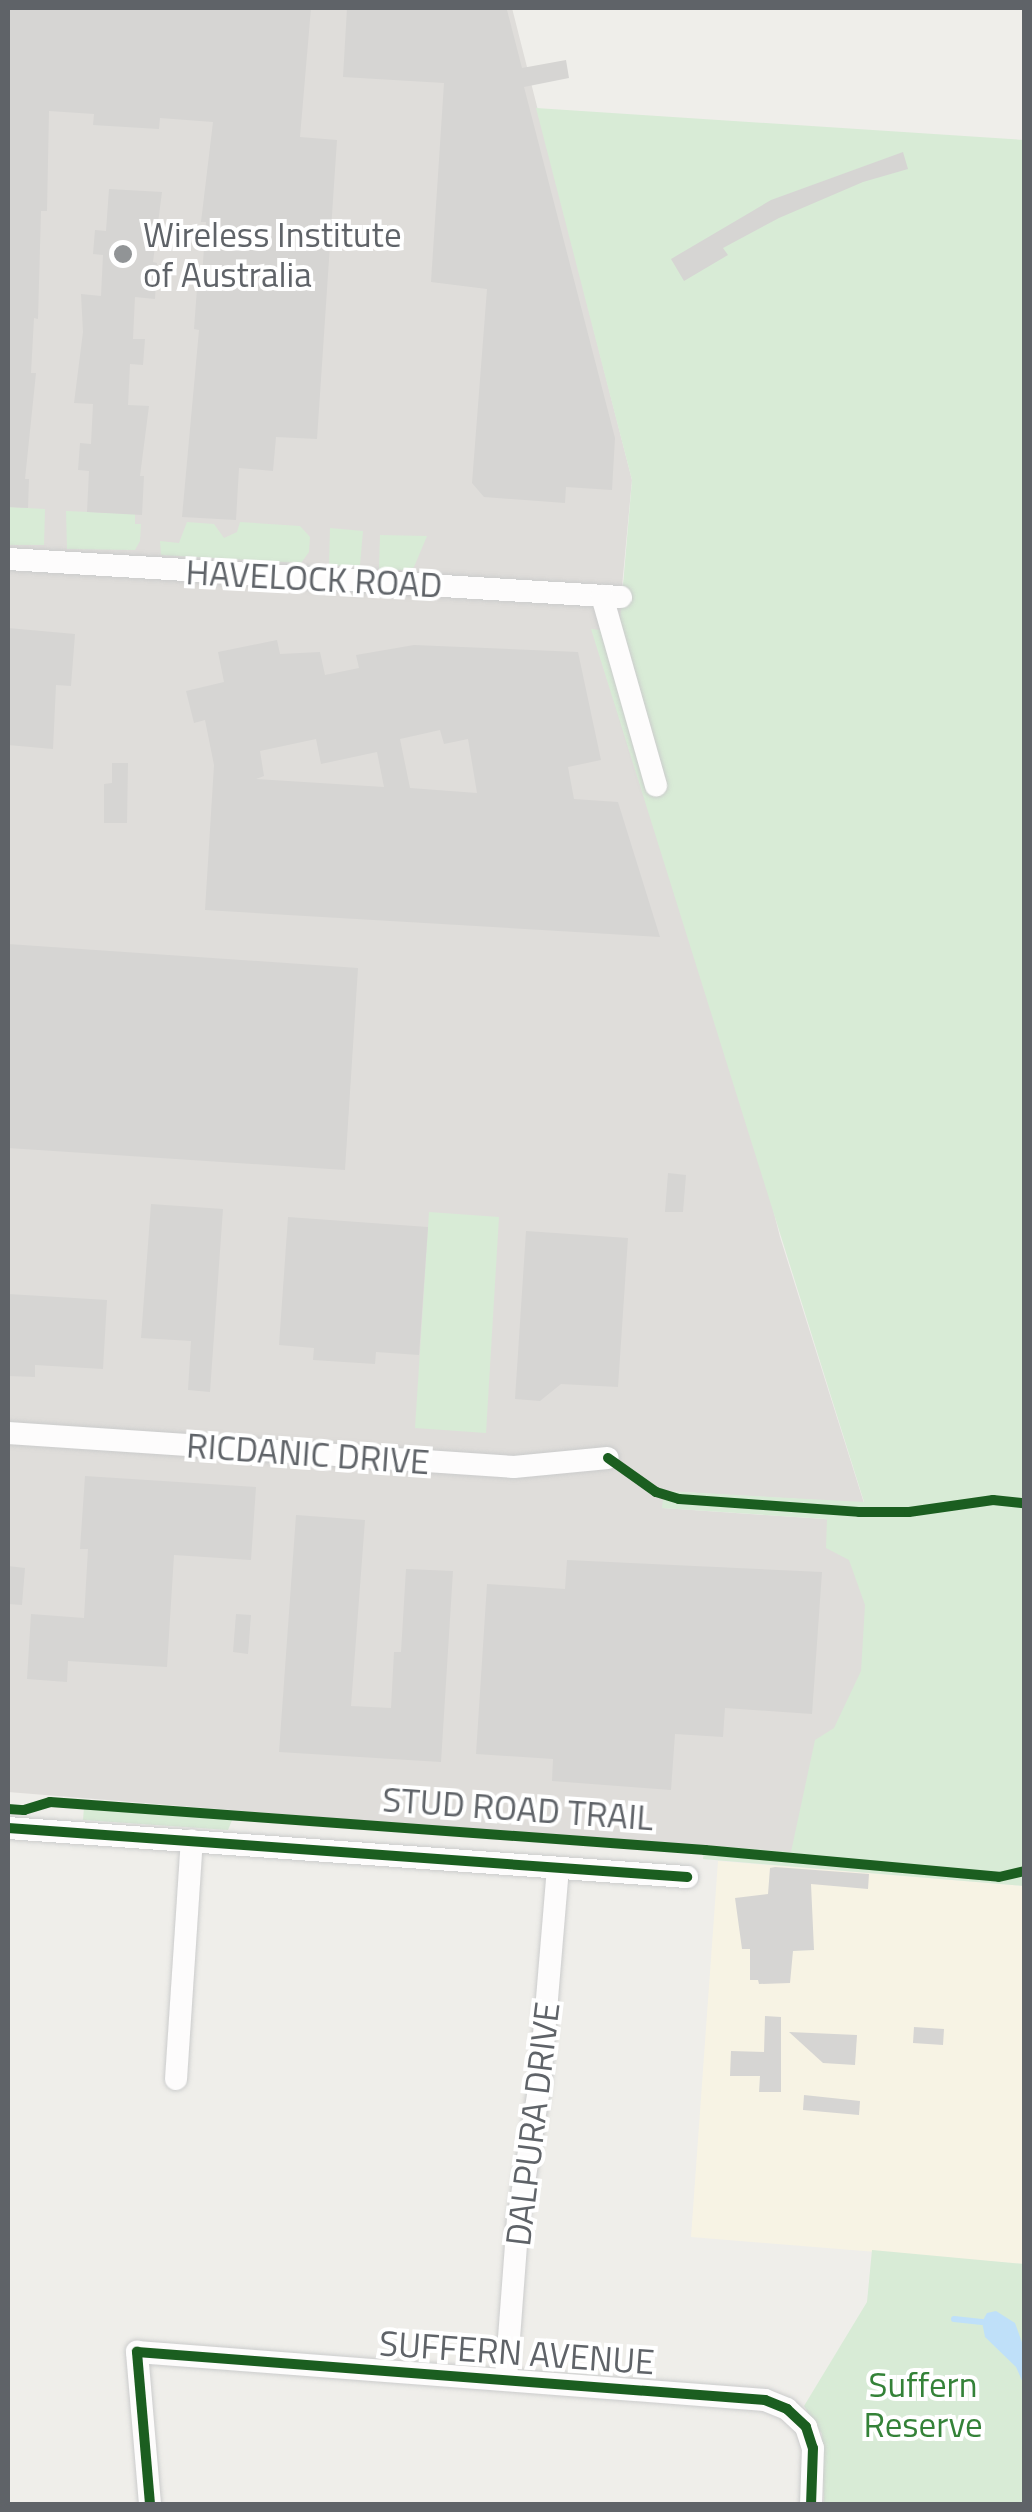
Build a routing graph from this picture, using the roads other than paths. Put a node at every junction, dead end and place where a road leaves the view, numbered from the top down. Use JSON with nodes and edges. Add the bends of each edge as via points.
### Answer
{"nodes":[{"id":1,"x":8,"y":559,"type":"edge"},
{"id":2,"x":656,"y":785,"type":"dead end"},
{"id":3,"x":8,"y":1433,"type":"edge"},
{"id":4,"x":608,"y":1458,"type":"dead end"},
{"id":5,"x":8,"y":1828,"type":"edge"},
{"id":6,"x":192,"y":1841,"type":"junction"},
{"id":7,"x":558,"y":1869,"type":"junction"},
{"id":8,"x":687,"y":1877,"type":"dead end"},
{"id":9,"x":176,"y":2079,"type":"dead end"},
{"id":10,"x":506,"y":2378,"type":"junction"},
{"id":11,"x":150,"y":2504,"type":"edge"},
{"id":12,"x":811,"y":2504,"type":"edge"}],
"edges":[{"from":1,"to":2,"type":"street","name":"HAVELOCK ROAD","via":[[612,596]]},
{"from":3,"to":4,"type":"street","name":"RICDANIC DRIVE","via":[[514,1467]]},
{"from":5,"to":6,"type":"street"},
{"from":6,"to":7,"type":"street"},
{"from":6,"to":9,"type":"street"},
{"from":7,"to":8,"type":"street"},
{"from":7,"to":10,"type":"street","name":"DALPURA DRIVE"},
{"from":10,"to":11,"type":"street","name":"SUFFERN AVENUE","via":[[136,2352]]},
{"from":10,"to":12,"type":"street","name":"SUFFERN AVENUE","via":[[765,2400],[787,2409],[806,2427],[814,2448]]}]}
